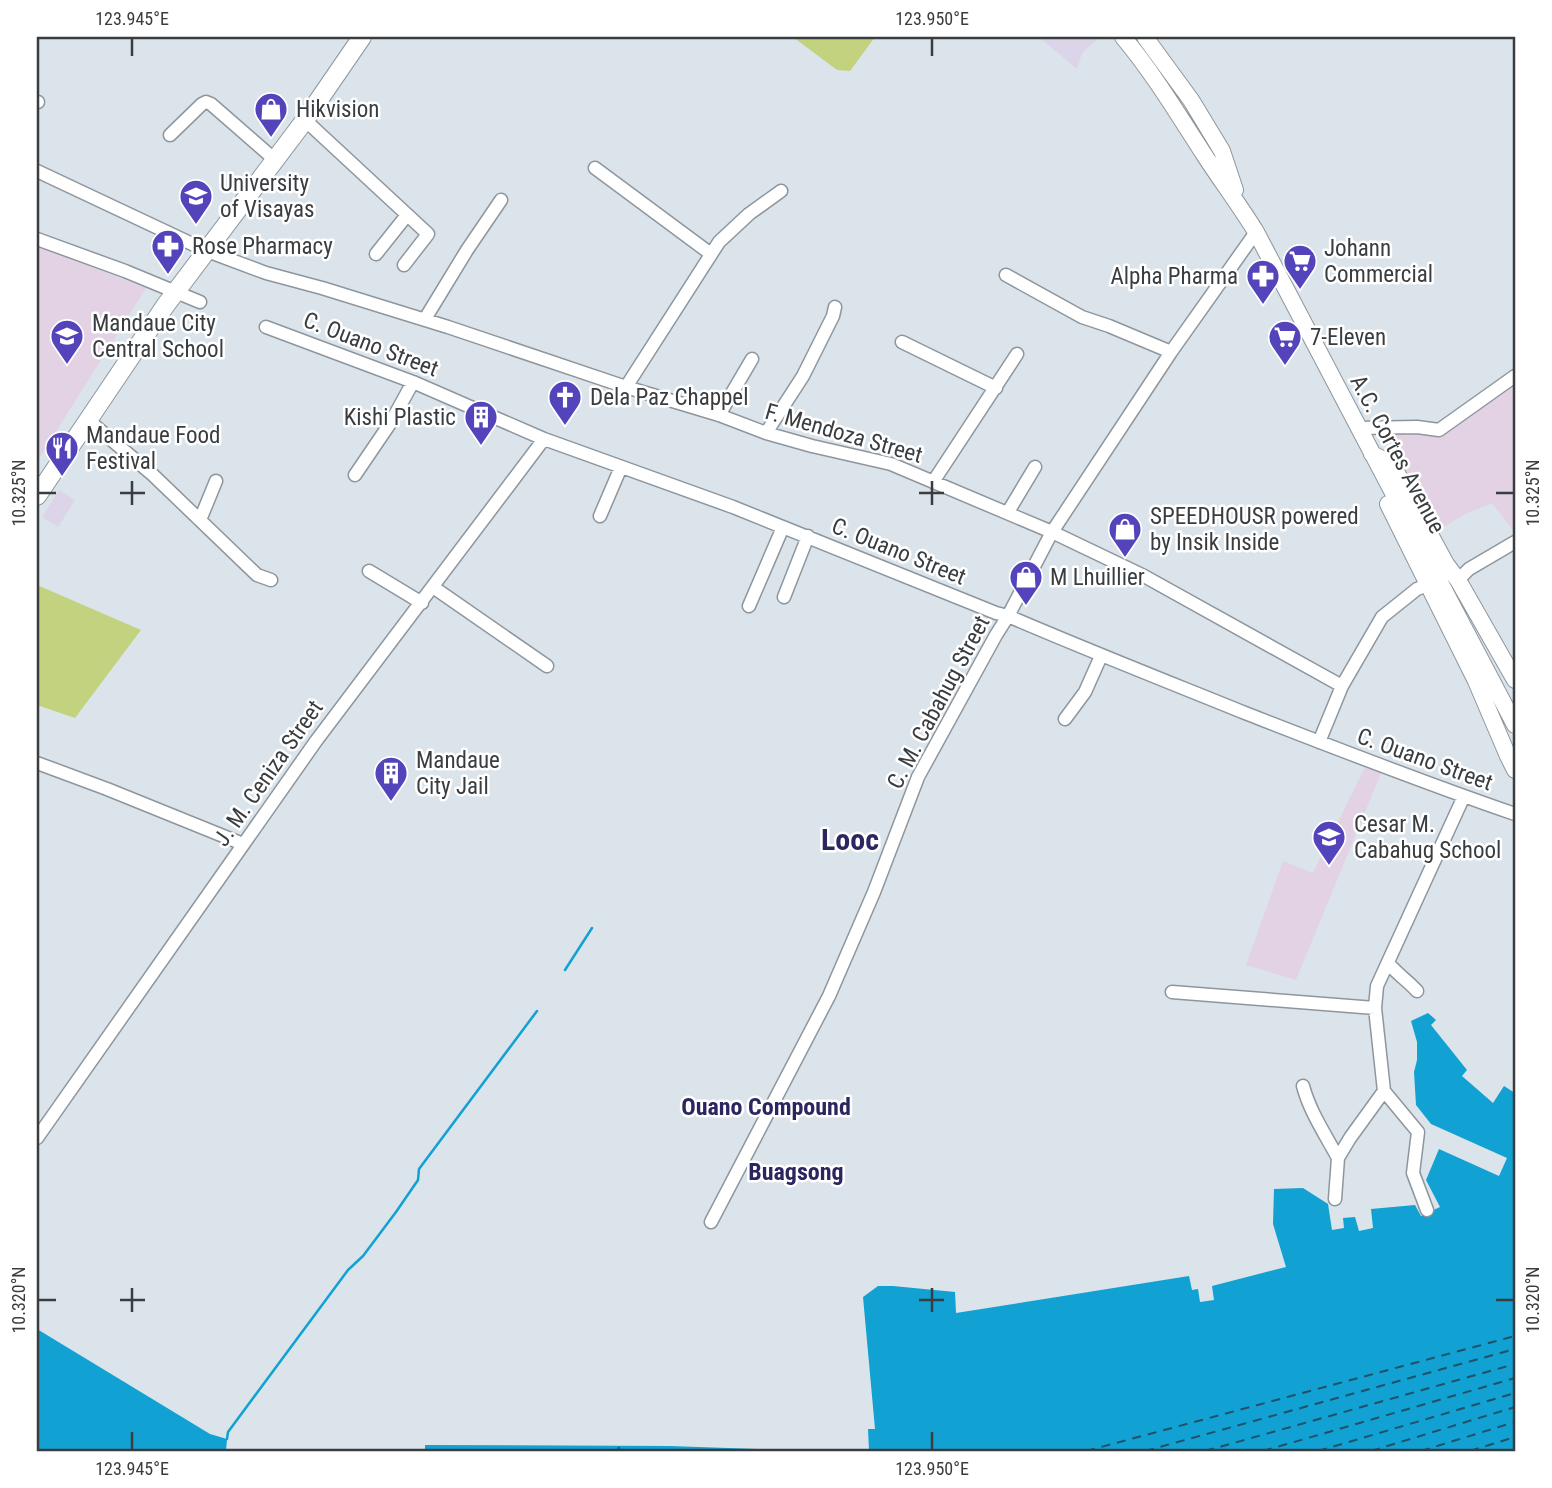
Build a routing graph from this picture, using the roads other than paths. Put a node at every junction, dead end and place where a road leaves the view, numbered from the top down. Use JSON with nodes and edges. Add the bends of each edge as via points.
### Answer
{"nodes":[{"id":1,"x":362,"y":37,"type":"edge"},
{"id":2,"x":1123,"y":37,"type":"edge"},
{"id":3,"x":1145,"y":37,"type":"edge"},
{"id":4,"x":305,"y":120,"type":"junction"},
{"id":5,"x":170,"y":135,"type":"dead end"},
{"id":6,"x":274,"y":159,"type":"junction"},
{"id":7,"x":595,"y":168,"type":"dead end"},
{"id":8,"x":37,"y":171,"type":"edge"},
{"id":9,"x":781,"y":191,"type":"dead end"},
{"id":10,"x":501,"y":201,"type":"dead end"},
{"id":11,"x":1241,"y":206,"type":"junction"},
{"id":12,"x":407,"y":215,"type":"junction"},
{"id":13,"x":1256,"y":232,"type":"junction"},
{"id":14,"x":37,"y":239,"type":"edge"},
{"id":15,"x":714,"y":250,"type":"junction"},
{"id":16,"x":207,"y":251,"type":"junction"},
{"id":17,"x":376,"y":254,"type":"dead end"},
{"id":18,"x":1273,"y":264,"type":"junction"},
{"id":19,"x":404,"y":265,"type":"dead end"},
{"id":20,"x":1006,"y":275,"type":"dead end"},
{"id":21,"x":176,"y":292,"type":"junction"},
{"id":22,"x":200,"y":302,"type":"dead end"},
{"id":23,"x":835,"y":307,"type":"dead end"},
{"id":24,"x":425,"y":319,"type":"junction"},
{"id":25,"x":266,"y":327,"type":"dead end"},
{"id":26,"x":902,"y":342,"type":"dead end"},
{"id":27,"x":1171,"y":352,"type":"junction"},
{"id":28,"x":1017,"y":354,"type":"dead end"},
{"id":29,"x":752,"y":359,"type":"dead end"},
{"id":30,"x":1515,"y":376,"type":"edge"},
{"id":31,"x":413,"y":382,"type":"junction"},
{"id":32,"x":626,"y":387,"type":"junction"},
{"id":33,"x":996,"y":388,"type":"junction"},
{"id":34,"x":719,"y":415,"type":"junction"},
{"id":35,"x":88,"y":420,"type":"junction"},
{"id":36,"x":1357,"y":428,"type":"junction"},
{"id":37,"x":766,"y":433,"type":"junction"},
{"id":38,"x":544,"y":439,"type":"junction"},
{"id":39,"x":1372,"y":454,"type":"junction"},
{"id":40,"x":621,"y":467,"type":"junction"},
{"id":41,"x":1035,"y":467,"type":"dead end"},
{"id":42,"x":355,"y":475,"type":"dead end"},
{"id":43,"x":216,"y":481,"type":"dead end"},
{"id":44,"x":933,"y":482,"type":"junction"},
{"id":45,"x":37,"y":496,"type":"edge"},
{"id":46,"x":1008,"y":512,"type":"junction"},
{"id":47,"x":600,"y":516,"type":"dead end"},
{"id":48,"x":200,"y":520,"type":"junction"},
{"id":49,"x":783,"y":527,"type":"junction"},
{"id":50,"x":1052,"y":532,"type":"junction"},
{"id":51,"x":808,"y":536,"type":"junction"},
{"id":52,"x":1515,"y":542,"type":"edge"},
{"id":53,"x":369,"y":571,"type":"dead end"},
{"id":54,"x":1464,"y":574,"type":"junction"},
{"id":55,"x":271,"y":580,"type":"dead end"},
{"id":56,"x":1428,"y":585,"type":"junction"},
{"id":57,"x":433,"y":587,"type":"junction"},
{"id":58,"x":784,"y":597,"type":"dead end"},
{"id":59,"x":422,"y":603,"type":"junction"},
{"id":60,"x":749,"y":606,"type":"dead end"},
{"id":61,"x":1008,"y":616,"type":"junction"},
{"id":62,"x":1101,"y":656,"type":"junction"},
{"id":63,"x":547,"y":666,"type":"dead end"},
{"id":64,"x":1515,"y":680,"type":"edge"},
{"id":65,"x":1342,"y":686,"type":"junction"},
{"id":66,"x":1065,"y":719,"type":"dead end"},
{"id":67,"x":1515,"y":725,"type":"edge"},
{"id":68,"x":1319,"y":741,"type":"junction"},
{"id":69,"x":37,"y":763,"type":"edge"},
{"id":70,"x":1515,"y":770,"type":"edge"},
{"id":71,"x":1464,"y":796,"type":"junction"},
{"id":72,"x":1515,"y":814,"type":"edge"},
{"id":73,"x":243,"y":844,"type":"junction"},
{"id":74,"x":1388,"y":963,"type":"junction"},
{"id":75,"x":1417,"y":991,"type":"dead end"},
{"id":76,"x":1172,"y":992,"type":"dead end"},
{"id":77,"x":1375,"y":1008,"type":"junction"},
{"id":78,"x":1303,"y":1086,"type":"dead end"},
{"id":79,"x":1384,"y":1091,"type":"junction"},
{"id":80,"x":37,"y":1138,"type":"edge"},
{"id":81,"x":1338,"y":1157,"type":"junction"},
{"id":82,"x":1335,"y":1199,"type":"dead end"},
{"id":83,"x":1427,"y":1210,"type":"dead end"},
{"id":84,"x":711,"y":1222,"type":"dead end"}],
"edges":[{"from":1,"to":4,"type":"highway"},
{"from":2,"to":11,"type":"main road","name":"A.C. Cortes Avenue"},
{"from":3,"to":11,"type":"main road","name":"A.C. Cortes Avenue","via":[[1222,151]]},
{"from":4,"to":6,"type":"highway"},
{"from":4,"to":12,"type":"street"},
{"from":5,"to":6,"type":"street","via":[[206,102]]},
{"from":6,"to":16,"type":"highway"},
{"from":7,"to":15,"type":"street"},
{"from":8,"to":16,"type":"street","name":"F. Mendoza Street"},
{"from":9,"to":15,"type":"street","via":[[748,214]]},
{"from":10,"to":24,"type":"street"},
{"from":11,"to":13,"type":"main road","name":"A.C. Cortes Avenue"},
{"from":12,"to":17,"type":"street"},
{"from":12,"to":19,"type":"street","via":[[428,234]]},
{"from":13,"to":18,"type":"main road","name":"A.C. Cortes Avenue"},
{"from":13,"to":27,"type":"street","name":"C. M. Cabahug Street"},
{"from":14,"to":21,"type":"street"},
{"from":15,"to":32,"type":"street"},
{"from":16,"to":21,"type":"highway"},
{"from":16,"to":24,"type":"street","name":"F. Mendoza Street"},
{"from":18,"to":36,"type":"main road","name":"A.C. Cortes Avenue"},
{"from":18,"to":56,"type":"main road","via":[[1269,278]]},
{"from":20,"to":27,"type":"street","via":[[1082,317]]},
{"from":21,"to":22,"type":"street"},
{"from":21,"to":35,"type":"highway"},
{"from":23,"to":37,"type":"street","via":[[803,376]]},
{"from":24,"to":32,"type":"street","name":"F. Mendoza Street"},
{"from":25,"to":31,"type":"street","name":"C. Ouano Street"},
{"from":26,"to":33,"type":"street"},
{"from":27,"to":50,"type":"street","name":"C. M. Cabahug Street"},
{"from":28,"to":33,"type":"street"},
{"from":29,"to":34,"type":"street"},
{"from":30,"to":36,"type":"street","via":[[1439,430]]},
{"from":31,"to":38,"type":"street","name":"C. Ouano Street"},
{"from":31,"to":42,"type":"street"},
{"from":32,"to":34,"type":"street","name":"F. Mendoza Street"},
{"from":33,"to":44,"type":"street"},
{"from":34,"to":37,"type":"street","name":"F. Mendoza Street"},
{"from":35,"to":45,"type":"highway"},
{"from":35,"to":48,"type":"street"},
{"from":36,"to":39,"type":"main road","name":"A.C. Cortes Avenue"},
{"from":37,"to":44,"type":"street","name":"F. Mendoza Street","via":[[891,464]]},
{"from":38,"to":40,"type":"street","name":"C. Ouano Street"},
{"from":38,"to":57,"type":"street","name":"J. M. Ceniza Street"},
{"from":39,"to":54,"type":"main road","via":[[1392,464],[1446,565]]},
{"from":39,"to":67,"type":"main road","name":"A.C. Cortes Avenue"},
{"from":40,"to":47,"type":"street"},
{"from":40,"to":49,"type":"street","name":"C. Ouano Street"},
{"from":41,"to":46,"type":"street"},
{"from":43,"to":48,"type":"street"},
{"from":44,"to":46,"type":"street","name":"F. Mendoza Street"},
{"from":46,"to":50,"type":"street","name":"F. Mendoza Street"},
{"from":48,"to":55,"type":"street","via":[[257,575]]},
{"from":49,"to":51,"type":"street","name":"C. Ouano Street"},
{"from":49,"to":60,"type":"street"},
{"from":50,"to":61,"type":"street","name":"C. M. Cabahug Street"},
{"from":50,"to":65,"type":"street","name":"F. Mendoza Street","via":[[1144,576]]},
{"from":51,"to":58,"type":"street"},
{"from":51,"to":61,"type":"street","name":"C. Ouano Street"},
{"from":52,"to":54,"type":"street"},
{"from":53,"to":59,"type":"street"},
{"from":54,"to":64,"type":"main road"},
{"from":56,"to":65,"type":"street","via":[[1382,617]]},
{"from":56,"to":70,"type":"main road"},
{"from":57,"to":59,"type":"street","name":"J. M. Ceniza Street"},
{"from":57,"to":63,"type":"street"},
{"from":59,"to":73,"type":"street","name":"J. M. Ceniza Street"},
{"from":61,"to":62,"type":"street","name":"C. Ouano Street"},
{"from":61,"to":84,"type":"street","name":"C. M. Cabahug Street","via":[[918,777],[829,996]]},
{"from":62,"to":66,"type":"street","via":[[1085,692]]},
{"from":62,"to":68,"type":"street","name":"C. Ouano Street"},
{"from":65,"to":68,"type":"street"},
{"from":68,"to":71,"type":"street","name":"C. Ouano Street"},
{"from":69,"to":73,"type":"street"},
{"from":71,"to":72,"type":"street","name":"C. Ouano Street"},
{"from":71,"to":74,"type":"street"},
{"from":73,"to":80,"type":"street","name":"J. M. Ceniza Street"},
{"from":74,"to":75,"type":"street"},
{"from":74,"to":77,"type":"street","via":[[1377,986]]},
{"from":76,"to":77,"type":"street"},
{"from":77,"to":79,"type":"street"},
{"from":78,"to":81,"type":"street"},
{"from":79,"to":81,"type":"street"},
{"from":79,"to":83,"type":"street","via":[[1418,1132],[1413,1173]]},
{"from":81,"to":82,"type":"street"}]}
